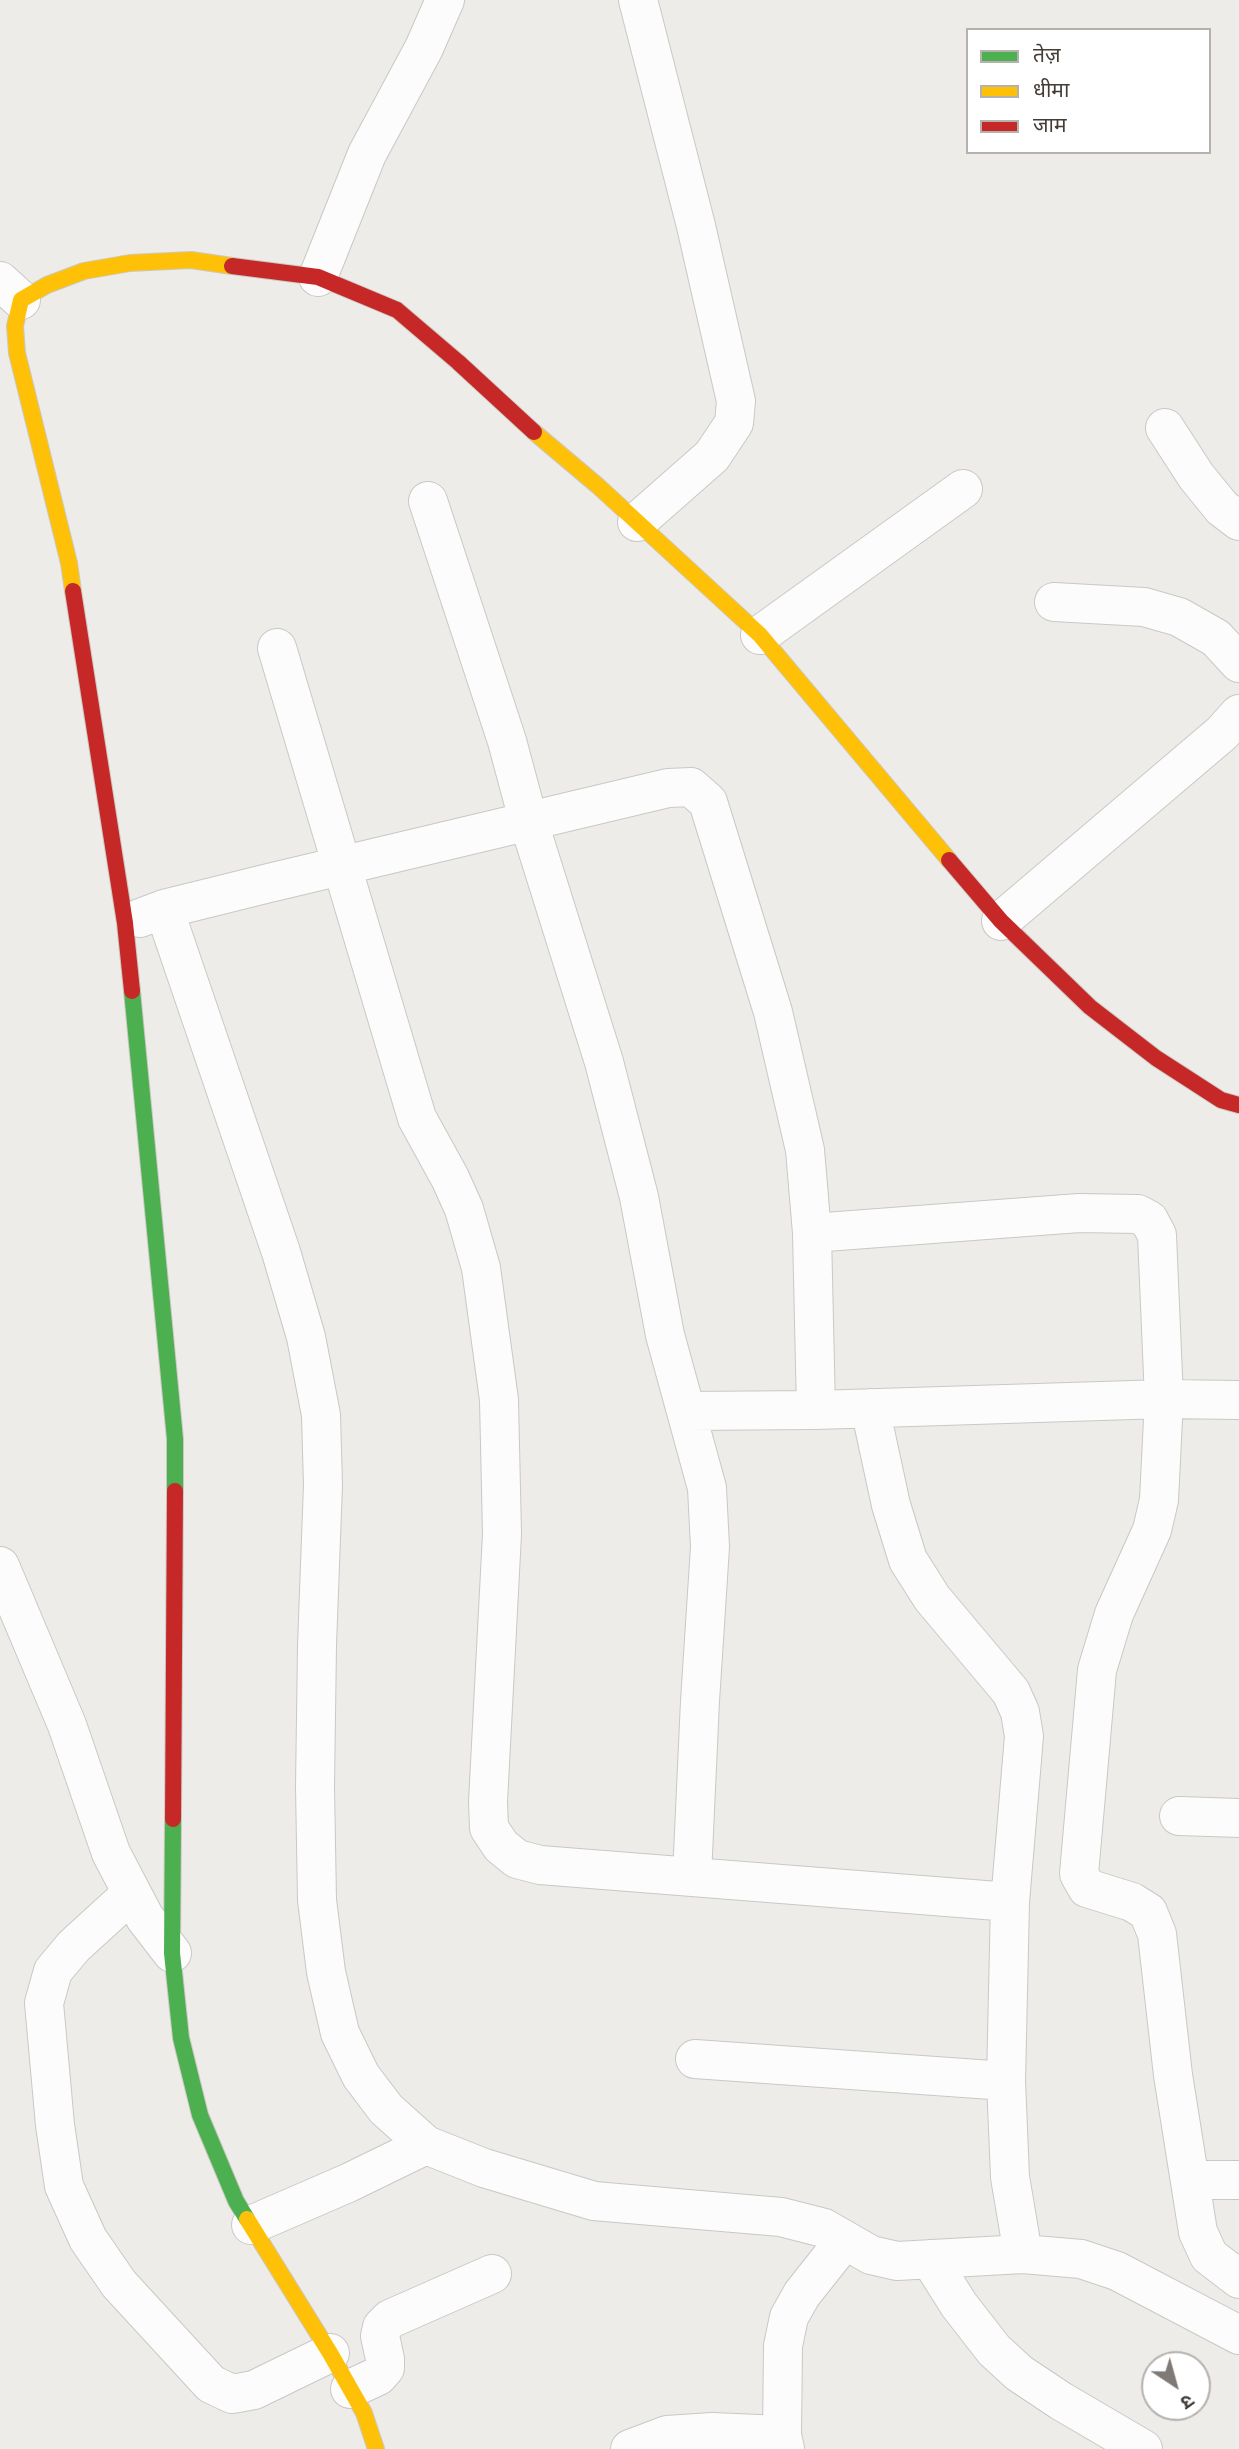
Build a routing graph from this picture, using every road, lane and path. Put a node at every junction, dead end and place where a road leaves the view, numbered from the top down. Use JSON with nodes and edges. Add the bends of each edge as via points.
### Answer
{"nodes":[{"id":1,"x":445,"y":0,"type":"edge"},
{"id":2,"x":638,"y":0,"type":"edge"},
{"id":3,"x":318,"y":276,"type":"junction"},
{"id":4,"x":11,"y":290,"type":"edge"},
{"id":5,"x":1165,"y":428,"type":"dead end"},
{"id":6,"x":963,"y":489,"type":"dead end"},
{"id":7,"x":428,"y":501,"type":"dead end"},
{"id":8,"x":1239,"y":521,"type":"edge"},
{"id":9,"x":637,"y":522,"type":"junction"},
{"id":10,"x":1054,"y":602,"type":"dead end"},
{"id":11,"x":760,"y":635,"type":"junction"},
{"id":12,"x":277,"y":648,"type":"dead end"},
{"id":13,"x":1239,"y":663,"type":"edge"},
{"id":14,"x":1239,"y":714,"type":"edge"},
{"id":15,"x":528,"y":823,"type":"junction"},
{"id":16,"x":343,"y":867,"type":"junction"},
{"id":17,"x":164,"y":909,"type":"junction"},
{"id":18,"x":1000,"y":921,"type":"junction"},
{"id":19,"x":125,"y":923,"type":"junction"},
{"id":20,"x":1239,"y":1105,"type":"edge"},
{"id":21,"x":812,"y":1233,"type":"junction"},
{"id":22,"x":1164,"y":1399,"type":"junction"},
{"id":23,"x":1239,"y":1400,"type":"edge"},
{"id":24,"x":870,"y":1408,"type":"junction"},
{"id":25,"x":816,"y":1410,"type":"junction"},
{"id":26,"x":686,"y":1411,"type":"junction"},
{"id":27,"x":0,"y":1566,"type":"edge"},
{"id":28,"x":1179,"y":1816,"type":"dead end"},
{"id":29,"x":1239,"y":1818,"type":"edge"},
{"id":30,"x":692,"y":1876,"type":"junction"},
{"id":31,"x":131,"y":1894,"type":"junction"},
{"id":32,"x":1010,"y":1902,"type":"junction"},
{"id":33,"x":172,"y":1953,"type":"junction"},
{"id":34,"x":695,"y":2060,"type":"dead end"},
{"id":35,"x":1006,"y":2081,"type":"junction"},
{"id":36,"x":426,"y":2145,"type":"junction"},
{"id":37,"x":1191,"y":2179,"type":"junction"},
{"id":38,"x":1239,"y":2180,"type":"edge"},
{"id":39,"x":251,"y":2225,"type":"junction"},
{"id":40,"x":845,"y":2241,"type":"junction"},
{"id":41,"x":1023,"y":2253,"type":"junction"},
{"id":42,"x":930,"y":2259,"type":"junction"},
{"id":43,"x":492,"y":2274,"type":"dead end"},
{"id":44,"x":1239,"y":2279,"type":"edge"},
{"id":45,"x":1239,"y":2335,"type":"edge"},
{"id":46,"x":330,"y":2353,"type":"junction"},
{"id":47,"x":350,"y":2389,"type":"junction"},
{"id":48,"x":783,"y":2442,"type":"edge"},
{"id":49,"x":376,"y":2449,"type":"edge"},
{"id":50,"x":630,"y":2449,"type":"edge"},
{"id":51,"x":1143,"y":2449,"type":"edge"}],
"edges":[{"from":1,"to":3,"type":"street","via":[[367,154]]},
{"from":2,"to":9,"type":"street","via":[[736,401],[734,423],[712,456]]},
{"from":3,"to":4,"type":"street","via":[[191,260],[130,263]]},
{"from":3,"to":9,"type":"street","via":[[397,310]]},
{"from":4,"to":19,"type":"street","via":[[17,353],[69,563]]},
{"from":5,"to":8,"type":"street","via":[[1196,476]]},
{"from":6,"to":11,"type":"street"},
{"from":7,"to":15,"type":"street","via":[[507,741]]},
{"from":9,"to":11,"type":"street"},
{"from":10,"to":13,"type":"street","via":[[1144,607],[1179,617],[1216,638]]},
{"from":11,"to":18,"type":"street"},
{"from":12,"to":16,"type":"street"},
{"from":14,"to":18,"type":"street","via":[[1223,733]]},
{"from":15,"to":16,"type":"street"},
{"from":15,"to":21,"type":"street","via":[[668,788],[691,787],[708,802],[774,1012],[805,1150]]},
{"from":15,"to":26,"type":"street","via":[[604,1062],[639,1197],[664,1335]]},
{"from":16,"to":17,"type":"street"},
{"from":16,"to":30,"type":"street","via":[[417,1118],[464,1209],[481,1268],[499,1400],[502,1534],[489,1828],[516,1859],[540,1865]]},
{"from":17,"to":19,"type":"street"},
{"from":17,"to":36,"type":"street","via":[[281,1251],[306,1338],[321,1415],[315,1787],[317,1900],[326,1972],[340,2033],[360,2076],[386,2109]]},
{"from":18,"to":20,"type":"street","via":[[1090,1007],[1156,1058],[1221,1100]]},
{"from":19,"to":33,"type":"street","via":[[175,1439]]},
{"from":21,"to":22,"type":"street","via":[[1079,1213],[1138,1214],[1149,1220],[1157,1235]]},
{"from":21,"to":25,"type":"street"},
{"from":22,"to":23,"type":"street"},
{"from":22,"to":24,"type":"street"},
{"from":22,"to":37,"type":"street","via":[[1159,1500],[1152,1530],[1114,1614],[1097,1670],[1079,1874],[1087,1888],[1148,1912],[1157,1934],[1173,2075]]},
{"from":24,"to":25,"type":"street"},
{"from":24,"to":32,"type":"street","via":[[908,1560],[932,1598],[1011,1692],[1020,1712],[1024,1736]]},
{"from":25,"to":26,"type":"street"},
{"from":26,"to":30,"type":"street","via":[[707,1488],[710,1547]]},
{"from":27,"to":31,"type":"street"},
{"from":28,"to":29,"type":"street"},
{"from":30,"to":32,"type":"street"},
{"from":31,"to":33,"type":"street"},
{"from":31,"to":46,"type":"street","via":[[53,1971],[44,2003],[64,2186],[88,2239],[119,2284],[211,2384],[232,2394],[254,2390]]},
{"from":32,"to":35,"type":"street"},
{"from":33,"to":39,"type":"street","via":[[181,2039],[200,2115],[236,2201]]},
{"from":34,"to":35,"type":"street"},
{"from":35,"to":41,"type":"street","via":[[1010,2177]]},
{"from":36,"to":39,"type":"street"},
{"from":36,"to":40,"type":"street","via":[[594,2201],[781,2217],[824,2228]]},
{"from":37,"to":38,"type":"street"},
{"from":37,"to":44,"type":"street","via":[[1198,2232],[1209,2256]]},
{"from":39,"to":46,"type":"street"},
{"from":40,"to":42,"type":"street","via":[[871,2255],[897,2261]]},
{"from":40,"to":48,"type":"street","via":[[789,2317],[783,2346]]},
{"from":41,"to":42,"type":"street"},
{"from":41,"to":45,"type":"street","via":[[1080,2259],[1117,2271]]},
{"from":42,"to":51,"type":"street","via":[[994,2350],[1061,2402]]},
{"from":43,"to":47,"type":"street","via":[[390,2319],[380,2336],[384,2368],[378,2376]]},
{"from":46,"to":47,"type":"street"},
{"from":47,"to":49,"type":"street"},
{"from":48,"to":50,"type":"street","via":[[712,2432],[667,2435]]}]}
